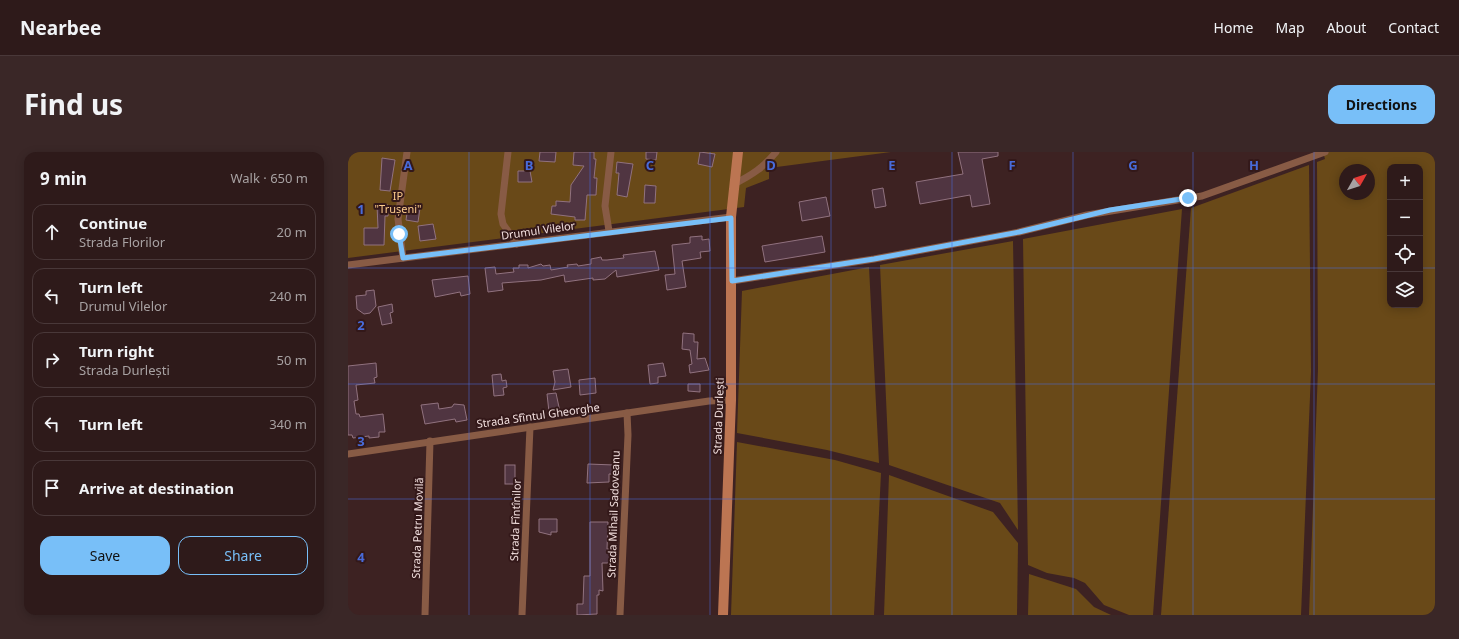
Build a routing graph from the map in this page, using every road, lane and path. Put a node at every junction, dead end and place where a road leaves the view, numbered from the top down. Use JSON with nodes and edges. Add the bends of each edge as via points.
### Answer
{"nodes":[{"id":1,"x":407,"y":152,"type":"edge"},
{"id":2,"x":508,"y":152,"type":"edge"},
{"id":3,"x":611,"y":152,"type":"edge"},
{"id":4,"x":738,"y":152,"type":"edge"},
{"id":5,"x":776,"y":152,"type":"edge"},
{"id":6,"x":1325,"y":152,"type":"edge"},
{"id":7,"x":734,"y":184,"type":"junction"},
{"id":8,"x":731,"y":218,"type":"junction"},
{"id":9,"x":610,"y":231,"type":"junction"},
{"id":10,"x":517,"y":244,"type":"junction"},
{"id":11,"x":403,"y":258,"type":"junction"},
{"id":12,"x":348,"y":265,"type":"edge"},
{"id":13,"x":732,"y":281,"type":"junction"},
{"id":14,"x":731,"y":400,"type":"junction"},
{"id":15,"x":627,"y":413,"type":"junction"},
{"id":16,"x":530,"y":427,"type":"junction"},
{"id":17,"x":430,"y":441,"type":"junction"},
{"id":18,"x":348,"y":454,"type":"edge"},
{"id":19,"x":425,"y":615,"type":"edge"},
{"id":20,"x":522,"y":615,"type":"edge"},
{"id":21,"x":620,"y":615,"type":"edge"},
{"id":22,"x":723,"y":615,"type":"edge"}],
"edges":[{"from":1,"to":11,"type":"street","via":[[398,219]]},
{"from":2,"to":10,"type":"street","via":[[501,214],[503,224]]},
{"from":3,"to":9,"type":"street","via":[[605,206]]},
{"from":4,"to":7,"type":"street","name":"Strada Durlești"},
{"from":5,"to":7,"type":"street","via":[[756,173]]},
{"from":6,"to":13,"type":"street","via":[[1202,196],[1110,210],[1019,232],[874,259]]},
{"from":7,"to":8,"type":"street","name":"Strada Durlești"},
{"from":8,"to":9,"type":"street","name":"Drumul Vilelor"},
{"from":8,"to":13,"type":"street","name":"Strada Durlești"},
{"from":9,"to":10,"type":"street","name":"Drumul Vilelor"},
{"from":10,"to":11,"type":"street","name":"Drumul Vilelor"},
{"from":11,"to":12,"type":"street","name":"Drumul Vilelor"},
{"from":13,"to":14,"type":"street","name":"Strada Durlești"},
{"from":14,"to":15,"type":"street","name":"Strada Sfîntul Gheorghe"},
{"from":14,"to":22,"type":"street","name":"Strada Durlești"},
{"from":15,"to":16,"type":"street","name":"Strada Sfîntul Gheorghe"},
{"from":15,"to":21,"type":"street","name":"Strada Mihail Sadoveanu"},
{"from":16,"to":17,"type":"street","name":"Strada Sfîntul Gheorghe"},
{"from":16,"to":20,"type":"street","name":"Strada Fîntînilor"},
{"from":17,"to":18,"type":"street","name":"Strada Sfîntul Gheorghe"},
{"from":17,"to":19,"type":"street","name":"Strada Petru Movilă"}]}
